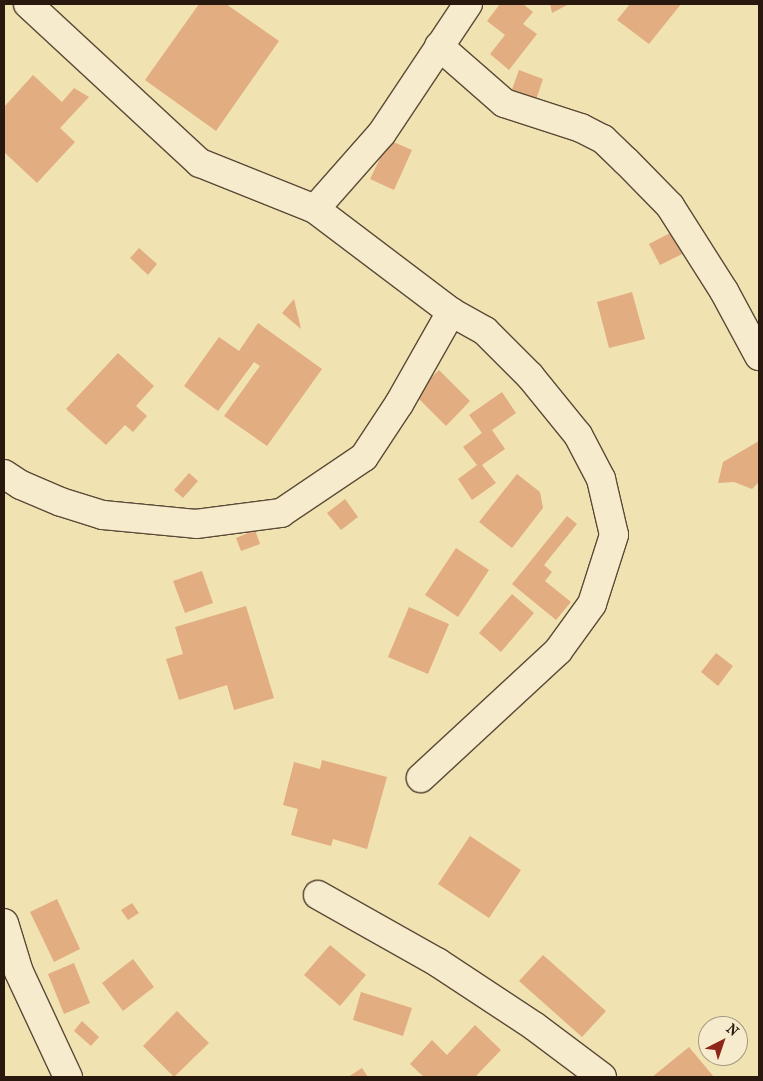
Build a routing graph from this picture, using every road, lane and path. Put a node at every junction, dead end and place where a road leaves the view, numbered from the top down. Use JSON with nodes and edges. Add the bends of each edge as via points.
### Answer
{"nodes":[{"id":1,"x":28,"y":4,"type":"edge"},
{"id":2,"x":468,"y":4,"type":"edge"},
{"id":3,"x":439,"y":46,"type":"junction"},
{"id":4,"x":315,"y":209,"type":"junction"},
{"id":5,"x":451,"y":312,"type":"junction"},
{"id":6,"x":759,"y":356,"type":"edge"},
{"id":7,"x":4,"y":474,"type":"edge"},
{"id":8,"x":421,"y":778,"type":"dead end"},
{"id":9,"x":318,"y":895,"type":"dead end"},
{"id":10,"x":4,"y":923,"type":"edge"},
{"id":11,"x":68,"y":1077,"type":"edge"},
{"id":12,"x":602,"y":1077,"type":"edge"}],
"edges":[{"from":1,"to":4,"type":"street","via":[[200,163]]},
{"from":2,"to":3,"type":"street"},
{"from":3,"to":4,"type":"street","via":[[382,133]]},
{"from":3,"to":6,"type":"street","via":[[504,103],[581,128],[604,139],[621,155],[670,206],[724,291]]},
{"from":4,"to":5,"type":"street"},
{"from":5,"to":7,"type":"street","via":[[399,404],[364,457],[280,513],[196,524],[103,515],[21,485]]},
{"from":5,"to":8,"type":"street","via":[[485,331],[530,376],[578,434],[601,479],[614,535],[592,604],[558,651]]},
{"from":9,"to":12,"type":"street","via":[[437,962],[534,1026]]},
{"from":10,"to":11,"type":"street","via":[[19,972]]}]}
